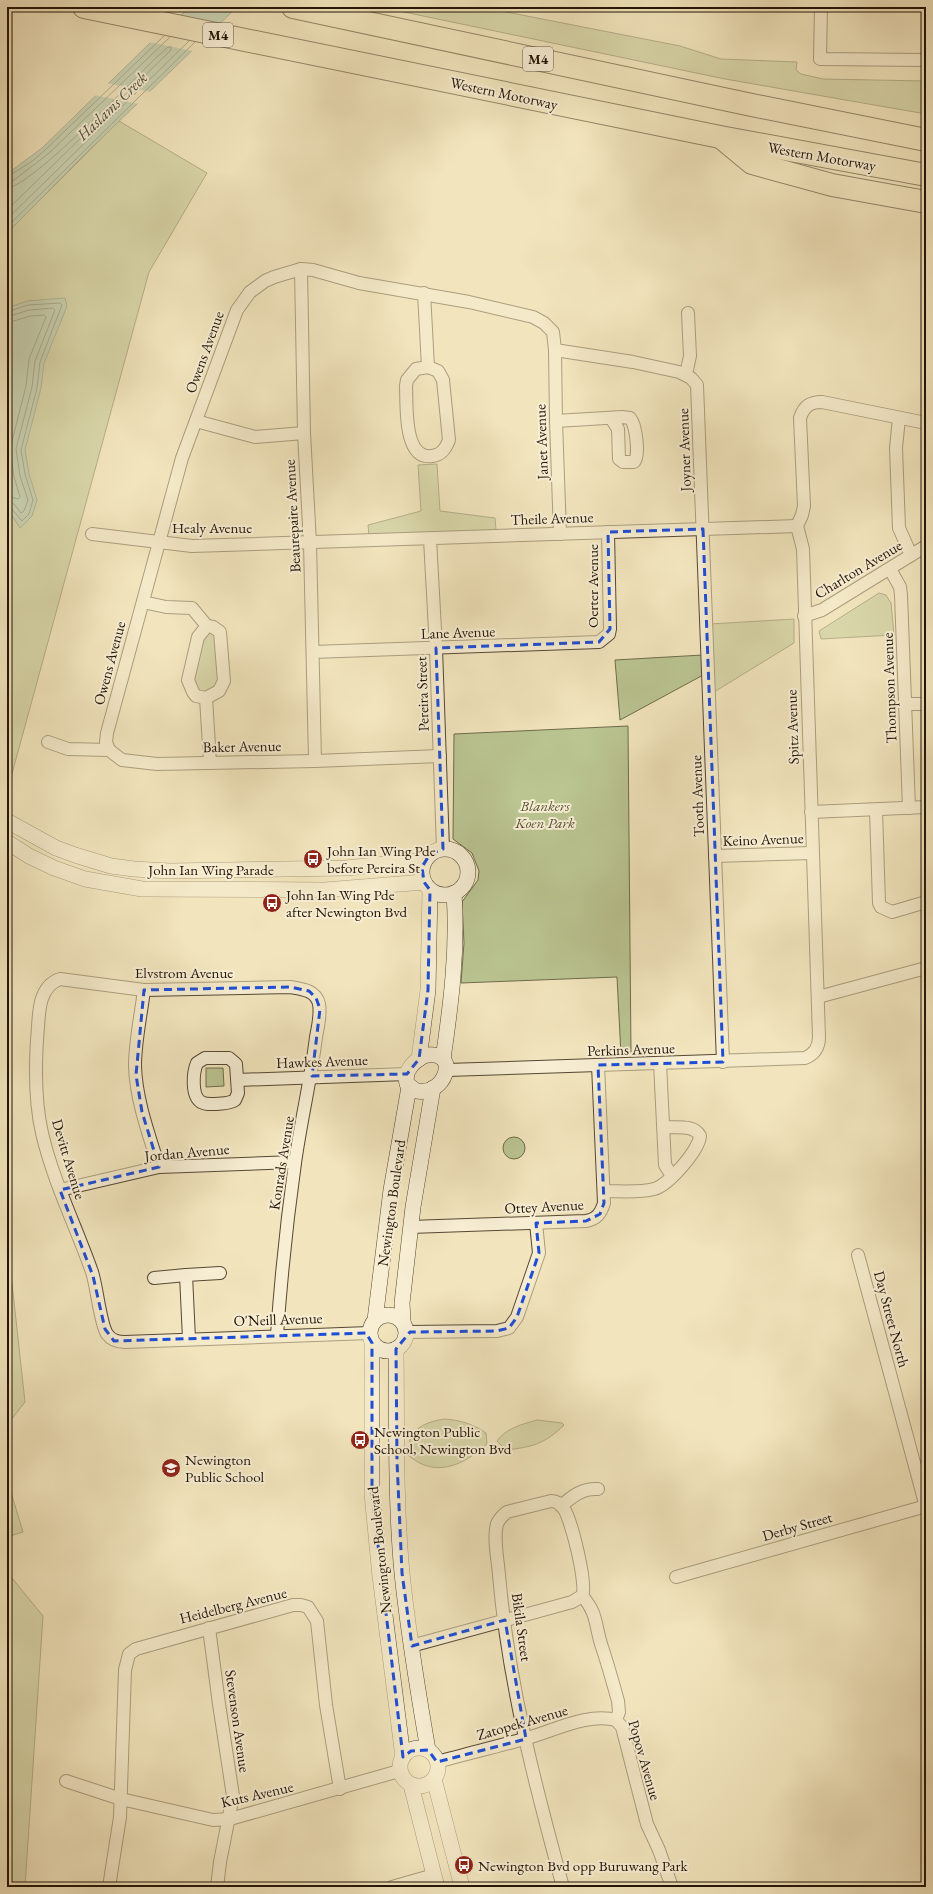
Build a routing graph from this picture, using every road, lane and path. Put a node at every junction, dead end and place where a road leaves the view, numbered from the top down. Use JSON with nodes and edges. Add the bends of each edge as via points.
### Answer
{"nodes":[{"id":1,"x":84,"y":7,"type":"edge"},
{"id":2,"x":292,"y":7,"type":"edge"},
{"id":3,"x":821,"y":7,"type":"edge"},
{"id":4,"x":926,"y":60,"type":"edge"},
{"id":5,"x":926,"y":129,"type":"edge"},
{"id":6,"x":886,"y":133,"type":"junction"},
{"id":7,"x":720,"y":137,"type":"junction"},
{"id":8,"x":926,"y":140,"type":"edge"},
{"id":9,"x":926,"y":175,"type":"edge"},
{"id":10,"x":926,"y":202,"type":"edge"},
{"id":11,"x":302,"y":269,"type":"junction"},
{"id":12,"x":424,"y":293,"type":"junction"},
{"id":13,"x":688,"y":313,"type":"dead end"},
{"id":14,"x":556,"y":350,"type":"junction"},
{"id":15,"x":428,"y":367,"type":"junction"},
{"id":16,"x":686,"y":374,"type":"junction"},
{"id":17,"x":611,"y":418,"type":"dead end"},
{"id":18,"x":899,"y":418,"type":"junction"},
{"id":19,"x":196,"y":421,"type":"junction"},
{"id":20,"x":556,"y":421,"type":"junction"},
{"id":21,"x":926,"y":423,"type":"edge"},
{"id":22,"x":304,"y":433,"type":"junction"},
{"id":23,"x":797,"y":526,"type":"junction"},
{"id":24,"x":703,"y":529,"type":"junction"},
{"id":25,"x":608,"y":532,"type":"junction"},
{"id":26,"x":92,"y":534,"type":"dead end"},
{"id":27,"x":560,"y":534,"type":"junction"},
{"id":28,"x":430,"y":538,"type":"junction"},
{"id":29,"x":158,"y":542,"type":"junction"},
{"id":30,"x":310,"y":543,"type":"junction"},
{"id":31,"x":926,"y":546,"type":"edge"},
{"id":32,"x":911,"y":555,"type":"junction"},
{"id":33,"x":890,"y":569,"type":"junction"},
{"id":34,"x":143,"y":602,"type":"junction"},
{"id":35,"x":804,"y":616,"type":"junction"},
{"id":36,"x":207,"y":626,"type":"junction"},
{"id":37,"x":604,"y":638,"type":"joint"},
{"id":38,"x":436,"y":648,"type":"junction"},
{"id":39,"x":313,"y":652,"type":"junction"},
{"id":40,"x":206,"y":698,"type":"junction"},
{"id":41,"x":906,"y":704,"type":"junction"},
{"id":42,"x":926,"y":704,"type":"edge"},
{"id":43,"x":48,"y":742,"type":"dead end"},
{"id":44,"x":109,"y":750,"type":"junction"},
{"id":45,"x":440,"y":756,"type":"junction"},
{"id":46,"x":315,"y":761,"type":"junction"},
{"id":47,"x":210,"y":762,"type":"junction"},
{"id":48,"x":926,"y":807,"type":"edge"},
{"id":49,"x":909,"y":808,"type":"junction"},
{"id":50,"x":876,"y":810,"type":"junction"},
{"id":51,"x":811,"y":812,"type":"junction"},
{"id":52,"x":7,"y":821,"type":"edge"},
{"id":53,"x":7,"y":842,"type":"edge"},
{"id":54,"x":443,"y":849,"type":"junction"},
{"id":55,"x":812,"y":853,"type":"junction"},
{"id":56,"x":715,"y":856,"type":"junction"},
{"id":57,"x":425,"y":860,"type":"junction"},
{"id":58,"x":427,"y":886,"type":"junction"},
{"id":59,"x":454,"y":893,"type":"junction"},
{"id":60,"x":926,"y":902,"type":"edge"},
{"id":61,"x":926,"y":968,"type":"edge"},
{"id":62,"x":50,"y":984,"type":"joint"},
{"id":63,"x":144,"y":990,"type":"junction"},
{"id":64,"x":818,"y":997,"type":"junction"},
{"id":65,"x":316,"y":998,"type":"joint"},
{"id":66,"x":814,"y":1054,"type":"joint"},
{"id":67,"x":419,"y":1059,"type":"junction"},
{"id":68,"x":723,"y":1062,"type":"junction"},
{"id":69,"x":660,"y":1063,"type":"junction"},
{"id":70,"x":445,"y":1065,"type":"junction"},
{"id":71,"x":598,"y":1065,"type":"junction"},
{"id":72,"x":312,"y":1076,"type":"junction"},
{"id":73,"x":238,"y":1080,"type":"junction"},
{"id":74,"x":408,"y":1080,"type":"junction"},
{"id":75,"x":433,"y":1088,"type":"junction"},
{"id":76,"x":664,"y":1127,"type":"junction"},
{"id":77,"x":295,"y":1162,"type":"junction"},
{"id":78,"x":158,"y":1167,"type":"junction"},
{"id":79,"x":672,"y":1176,"type":"junction"},
{"id":80,"x":60,"y":1190,"type":"junction"},
{"id":81,"x":604,"y":1191,"type":"junction"},
{"id":82,"x":536,"y":1223,"type":"junction"},
{"id":83,"x":410,"y":1227,"type":"junction"},
{"id":84,"x":858,"y":1255,"type":"dead end"},
{"id":85,"x":220,"y":1273,"type":"dead end"},
{"id":86,"x":186,"y":1275,"type":"junction"},
{"id":87,"x":154,"y":1278,"type":"dead end"},
{"id":88,"x":405,"y":1326,"type":"junction"},
{"id":89,"x":372,"y":1332,"type":"junction"},
{"id":90,"x":277,"y":1335,"type":"junction"},
{"id":91,"x":111,"y":1338,"type":"joint"},
{"id":92,"x":189,"y":1339,"type":"junction"},
{"id":93,"x":396,"y":1349,"type":"junction"},
{"id":94,"x":598,"y":1489,"type":"dead end"},
{"id":95,"x":561,"y":1506,"type":"junction"},
{"id":96,"x":926,"y":1506,"type":"edge"},
{"id":97,"x":676,"y":1577,"type":"dead end"},
{"id":98,"x":583,"y":1595,"type":"junction"},
{"id":99,"x":505,"y":1620,"type":"junction"},
{"id":100,"x":210,"y":1628,"type":"junction"},
{"id":101,"x":411,"y":1646,"type":"junction"},
{"id":102,"x":616,"y":1720,"type":"junction"},
{"id":103,"x":526,"y":1739,"type":"junction"},
{"id":104,"x":433,"y":1756,"type":"junction"},
{"id":105,"x":403,"y":1757,"type":"junction"},
{"id":106,"x":399,"y":1771,"type":"junction"},
{"id":107,"x":434,"y":1779,"type":"junction"},
{"id":108,"x":66,"y":1781,"type":"dead end"},
{"id":109,"x":411,"y":1785,"type":"junction"},
{"id":110,"x":340,"y":1789,"type":"junction"},
{"id":111,"x":121,"y":1799,"type":"junction"},
{"id":112,"x":230,"y":1819,"type":"junction"},
{"id":113,"x":436,"y":1881,"type":"edge"},
{"id":114,"x":109,"y":1887,"type":"edge"},
{"id":115,"x":217,"y":1887,"type":"edge"},
{"id":116,"x":392,"y":1887,"type":"edge"},
{"id":117,"x":462,"y":1887,"type":"edge"},
{"id":118,"x":563,"y":1887,"type":"edge"},
{"id":119,"x":672,"y":1887,"type":"edge"}],
"edges":[{"from":1,"to":7,"type":"highway","name":"Western Motorway","number":"M4"},
{"from":2,"to":6,"type":"highway","number":"M4"},
{"from":3,"to":4,"type":"street","via":[[820,59]]},
{"from":5,"to":6,"type":"highway"},
{"from":6,"to":8,"type":"highway","number":"M4"},
{"from":7,"to":9,"type":"highway","name":"Western Motorway","number":"M4"},
{"from":7,"to":10,"type":"highway","via":[[752,163],[832,185]]},
{"from":11,"to":12,"type":"street","name":"Owens Avenue","via":[[359,283]]},
{"from":11,"to":19,"type":"street","name":"Owens Avenue","via":[[270,279],[250,292],[243,301],[237,310]]},
{"from":11,"to":22,"type":"street","name":"Beaurepaire Avenue"},
{"from":12,"to":14,"type":"street","name":"Owens Avenue","via":[[533,317],[553,332]]},
{"from":12,"to":15,"type":"street"},
{"from":13,"to":16,"type":"street","via":[[690,356]]},
{"from":14,"to":16,"type":"street","via":[[633,362]]},
{"from":14,"to":20,"type":"street","name":"Janet Avenue"},
{"from":15,"to":15,"type":"street","via":[[438,371],[443,380],[449,440],[446,448],[435,456],[421,454],[411,443],[406,386],[407,380],[416,369]]},
{"from":16,"to":24,"type":"street","name":"Joyner Avenue","via":[[697,385]]},
{"from":17,"to":20,"type":"street"},
{"from":18,"to":21,"type":"street"},
{"from":18,"to":23,"type":"street","via":[[822,402],[809,404],[802,411],[800,418],[804,506]]},
{"from":18,"to":32,"type":"street","via":[[896,448],[899,528]]},
{"from":19,"to":22,"type":"street","via":[[255,437]]},
{"from":19,"to":29,"type":"street","name":"Owens Avenue","via":[[182,458]]},
{"from":20,"to":27,"type":"street","name":"Janet Avenue"},
{"from":22,"to":30,"type":"street","name":"Beaurepaire Avenue"},
{"from":23,"to":24,"type":"street","name":"Theile Avenue"},
{"from":23,"to":35,"type":"street","name":"Spitz Avenue","via":[[803,549]]},
{"from":24,"to":25,"type":"street","name":"Theile Avenue"},
{"from":24,"to":56,"type":"street","name":"Tooth Avenue"},
{"from":25,"to":27,"type":"street","name":"Theile Avenue"},
{"from":25,"to":37,"type":"street","name":"Oerter Avenue","via":[[610,629]]},
{"from":26,"to":29,"type":"street","name":"Healy Avenue"},
{"from":27,"to":28,"type":"street","name":"Theile Avenue"},
{"from":28,"to":30,"type":"street","name":"Theile Avenue"},
{"from":28,"to":38,"type":"street","name":"Pereira Street"},
{"from":29,"to":30,"type":"street","name":"Healy Avenue","via":[[192,546]]},
{"from":29,"to":34,"type":"street","name":"Owens Avenue"},
{"from":30,"to":39,"type":"street","name":"Beaurepaire Avenue"},
{"from":31,"to":32,"type":"street","name":"Charlton Avenue"},
{"from":32,"to":33,"type":"street","name":"Charlton Avenue"},
{"from":33,"to":35,"type":"street","name":"Charlton Avenue","via":[[822,610]]},
{"from":33,"to":41,"type":"street","name":"Thompson Avenue","via":[[901,594]]},
{"from":34,"to":36,"type":"street","via":[[166,607],[192,608]]},
{"from":34,"to":44,"type":"street","name":"Owens Avenue","via":[[107,733],[106,742]]},
{"from":35,"to":51,"type":"street","name":"Spitz Avenue"},
{"from":36,"to":40,"type":"street","via":[[198,637],[188,680],[196,696]]},
{"from":36,"to":40,"type":"street","via":[[220,632],[224,681],[219,691]]},
{"from":37,"to":38,"type":"street","name":"Lane Avenue","via":[[593,643]]},
{"from":38,"to":39,"type":"street","name":"Lane Avenue"},
{"from":38,"to":45,"type":"street","name":"Pereira Street"},
{"from":39,"to":46,"type":"street","name":"Beaurepaire Avenue"},
{"from":40,"to":47,"type":"street"},
{"from":41,"to":42,"type":"street"},
{"from":41,"to":49,"type":"street","name":"Thompson Avenue"},
{"from":43,"to":44,"type":"street","via":[[68,749]]},
{"from":44,"to":47,"type":"street","name":"Baker Avenue","via":[[122,760],[136,763]]},
{"from":45,"to":46,"type":"street","name":"Baker Avenue"},
{"from":45,"to":54,"type":"street","name":"Pereira Street"},
{"from":46,"to":47,"type":"street","name":"Baker Avenue"},
{"from":48,"to":49,"type":"street"},
{"from":49,"to":50,"type":"street"},
{"from":50,"to":51,"type":"street"},
{"from":50,"to":60,"type":"street","via":[[880,907],[892,912]]},
{"from":51,"to":55,"type":"street","name":"Spitz Avenue"},
{"from":52,"to":57,"type":"street","name":"John Ian Wing Parade","via":[[75,856],[111,866],[170,871],[346,868]]},
{"from":53,"to":58,"type":"street","name":"John Ian Wing Parade","via":[[48,865],[85,879],[142,889],[325,890]]},
{"from":54,"to":57,"type":"street"},
{"from":54,"to":59,"type":"street","via":[[457,853],[466,863],[468,870],[465,884]]},
{"from":55,"to":56,"type":"street","name":"Keino Avenue"},
{"from":55,"to":64,"type":"street","name":"Spitz Avenue"},
{"from":56,"to":68,"type":"street","name":"Tooth Avenue"},
{"from":57,"to":58,"type":"street","via":[[421,875]]},
{"from":58,"to":59,"type":"street","via":[[442,895]]},
{"from":58,"to":67,"type":"street","via":[[428,990]]},
{"from":59,"to":70,"type":"street","via":[[454,967]]},
{"from":61,"to":64,"type":"street"},
{"from":62,"to":63,"type":"street","name":"Elvstrom Avenue","via":[[60,978]]},
{"from":62,"to":80,"type":"street","name":"Devitt Avenue","via":[[40,1006],[36,1083],[42,1134]]},
{"from":63,"to":65,"type":"street","name":"Elvstrom Avenue","via":[[290,987],[309,991]]},
{"from":63,"to":78,"type":"street","via":[[136,1075],[142,1112]]},
{"from":64,"to":66,"type":"street","name":"Spitz Avenue","via":[[820,1037]]},
{"from":65,"to":72,"type":"street","name":"Konrads Avenue","via":[[320,1009]]},
{"from":66,"to":68,"type":"street","name":"Perkins Avenue","via":[[805,1058]]},
{"from":67,"to":70,"type":"street","via":[[430,1055]]},
{"from":67,"to":74,"type":"street","via":[[413,1064]]},
{"from":68,"to":69,"type":"street","name":"Perkins Avenue"},
{"from":69,"to":71,"type":"street","name":"Perkins Avenue"},
{"from":69,"to":76,"type":"street"},
{"from":70,"to":71,"type":"street","name":"Perkins Avenue"},
{"from":70,"to":75,"type":"street","via":[[444,1078]]},
{"from":71,"to":81,"type":"street","name":"Ottey Avenue"},
{"from":72,"to":73,"type":"street","name":"Hawkes Avenue"},
{"from":72,"to":74,"type":"street","name":"Hawkes Avenue"},
{"from":72,"to":77,"type":"street","name":"Konrads Avenue"},
{"from":73,"to":73,"type":"street","via":[[237,1097],[232,1102],[207,1104],[196,1096],[194,1070],[201,1059],[232,1059],[237,1066]]},
{"from":74,"to":75,"type":"street","via":[[421,1092]]},
{"from":74,"to":89,"type":"street","name":"Newington Boulevard"},
{"from":75,"to":83,"type":"street","name":"Newington Boulevard"},
{"from":76,"to":79,"type":"street","via":[[665,1165]]},
{"from":76,"to":79,"type":"street","via":[[691,1128],[700,1136],[698,1146]]},
{"from":77,"to":78,"type":"street","name":"Jordan Avenue"},
{"from":77,"to":90,"type":"street","name":"Konrads Avenue"},
{"from":78,"to":80,"type":"street","name":"Jordan Avenue"},
{"from":79,"to":81,"type":"street","via":[[654,1189]]},
{"from":80,"to":91,"type":"street","name":"Devitt Avenue","via":[[89,1264],[105,1329]]},
{"from":81,"to":82,"type":"street","name":"Ottey Avenue","via":[[603,1206],[595,1218],[586,1221]]},
{"from":82,"to":83,"type":"street","name":"Ottey Avenue"},
{"from":82,"to":88,"type":"street","via":[[539,1253],[517,1317],[509,1328],[497,1332]]},
{"from":83,"to":88,"type":"street","name":"Newington Boulevard","via":[[402,1303]]},
{"from":84,"to":96,"type":"street","name":"Day Street North"},
{"from":85,"to":86,"type":"street"},
{"from":86,"to":87,"type":"street"},
{"from":86,"to":92,"type":"street"},
{"from":88,"to":89,"type":"street","via":[[392,1316],[380,1317]]},
{"from":88,"to":93,"type":"street","via":[[405,1342]]},
{"from":89,"to":90,"type":"street","name":"O'Neill Avenue"},
{"from":89,"to":93,"type":"street","via":[[384,1349]]},
{"from":89,"to":105,"type":"street","name":"Newington Boulevard","via":[[372,1494]]},
{"from":90,"to":92,"type":"street","name":"O'Neill Avenue"},
{"from":91,"to":92,"type":"street","name":"O'Neill Avenue","via":[[114,1341],[125,1342]]},
{"from":93,"to":101,"type":"street","name":"Newington Boulevard","via":[[402,1573]]},
{"from":94,"to":95,"type":"street","via":[[588,1488],[581,1491]]},
{"from":95,"to":98,"type":"street","via":[[568,1516],[579,1558],[584,1581]]},
{"from":95,"to":99,"type":"street","name":"Bikila Street","via":[[555,1501],[547,1501],[507,1512],[499,1520],[496,1538]]},
{"from":96,"to":97,"type":"street","name":"Derby Street"},
{"from":98,"to":99,"type":"street","via":[[572,1602]]},
{"from":98,"to":102,"type":"street","name":"Popov Avenue","via":[[595,1615],[618,1701],[619,1712]]},
{"from":99,"to":101,"type":"street"},
{"from":99,"to":103,"type":"street","name":"Bikila Street","via":[[515,1689]]},
{"from":100,"to":110,"type":"street","name":"Heidelberg Avenue","via":[[292,1606],[308,1607],[314,1613]]},
{"from":100,"to":111,"type":"street","name":"Heidelberg Avenue","via":[[145,1646],[129,1654],[125,1670]]},
{"from":100,"to":112,"type":"street","name":"Stevenson Avenue","via":[[234,1796]]},
{"from":101,"to":104,"type":"street","name":"Newington Boulevard"},
{"from":102,"to":103,"type":"street","name":"Zatopek Avenue","via":[[589,1720],[548,1730]]},
{"from":102,"to":119,"type":"street","name":"Popov Avenue","via":[[622,1727],[647,1824]]},
{"from":103,"to":104,"type":"street","name":"Zatopek Avenue"},
{"from":103,"to":118,"type":"street","name":"Bikila Street"},
{"from":104,"to":105,"type":"street","via":[[419,1749]]},
{"from":104,"to":107,"type":"street","via":[[438,1770]]},
{"from":105,"to":106,"type":"street"},
{"from":106,"to":109,"type":"street"},
{"from":106,"to":110,"type":"street","name":"Kuts Avenue"},
{"from":107,"to":109,"type":"street","via":[[424,1785]]},
{"from":107,"to":117,"type":"street"},
{"from":108,"to":111,"type":"street","name":"Kuts Avenue"},
{"from":109,"to":113,"type":"street"},
{"from":110,"to":112,"type":"street","name":"Kuts Avenue"},
{"from":111,"to":112,"type":"street","name":"Kuts Avenue","via":[[213,1820]]},
{"from":111,"to":114,"type":"street"},
{"from":112,"to":115,"type":"street","name":"Stevenson Avenue"},
{"from":113,"to":116,"type":"street"}]}
